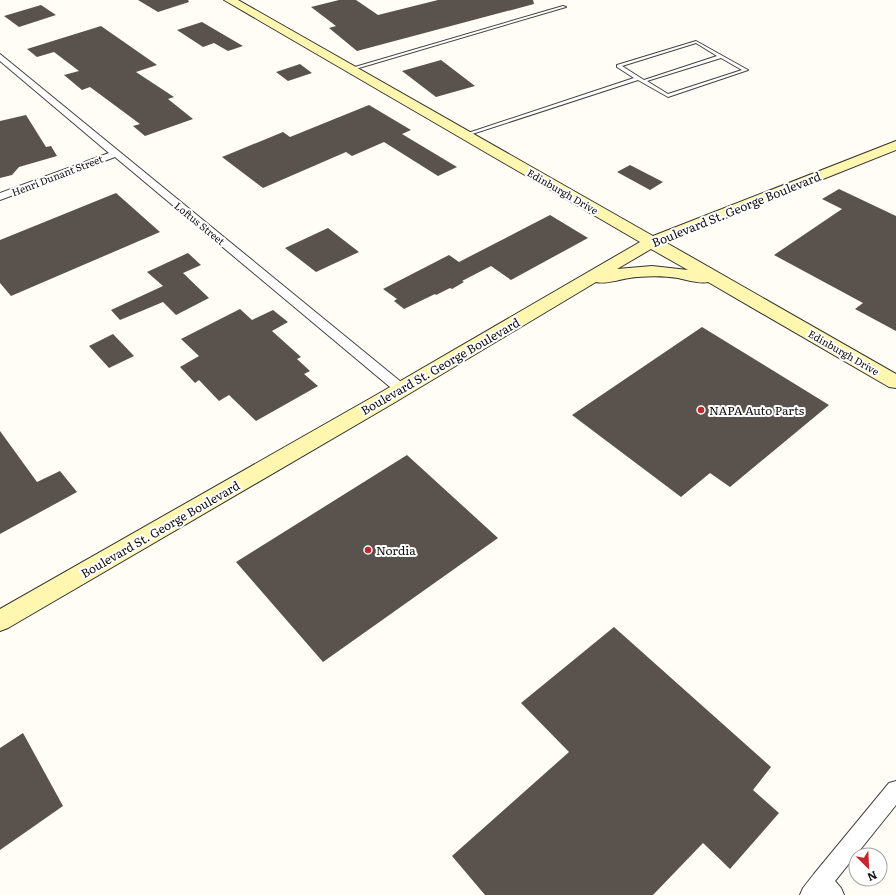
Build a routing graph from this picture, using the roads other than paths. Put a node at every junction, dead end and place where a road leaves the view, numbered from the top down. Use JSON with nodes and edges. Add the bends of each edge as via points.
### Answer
{"nodes":[{"id":1,"x":230,"y":0,"type":"edge"},
{"id":2,"x":564,"y":7,"type":"dead end"},
{"id":3,"x":721,"y":56,"type":"junction"},
{"id":4,"x":0,"y":57,"type":"edge"},
{"id":5,"x":350,"y":69,"type":"junction"},
{"id":6,"x":638,"y":78,"type":"junction"},
{"id":7,"x":644,"y":81,"type":"junction"},
{"id":8,"x":464,"y":134,"type":"junction"},
{"id":9,"x":896,"y":145,"type":"edge"},
{"id":10,"x":115,"y":154,"type":"junction"},
{"id":11,"x":0,"y":197,"type":"edge"},
{"id":12,"x":651,"y":242,"type":"junction"},
{"id":13,"x":580,"y":284,"type":"junction"},
{"id":14,"x":740,"y":293,"type":"junction"},
{"id":15,"x":896,"y":382,"type":"edge"},
{"id":16,"x":401,"y":389,"type":"junction"},
{"id":17,"x":0,"y":621,"type":"edge"},
{"id":18,"x":896,"y":790,"type":"edge"},
{"id":19,"x":822,"y":890,"type":"edge"}],
"edges":[{"from":1,"to":5,"type":"street","name":"Edinburgh Drive"},
{"from":2,"to":5,"type":"lane"},
{"from":3,"to":6,"type":"lane","via":[[696,42],[619,66]]},
{"from":3,"to":7,"type":"lane"},
{"from":3,"to":7,"type":"lane","via":[[746,70],[668,96]]},
{"from":4,"to":10,"type":"street","name":"Loftus Street"},
{"from":5,"to":8,"type":"street","name":"Edinburgh Drive"},
{"from":6,"to":7,"type":"lane"},
{"from":6,"to":8,"type":"lane"},
{"from":8,"to":12,"type":"street","name":"Edinburgh Drive"},
{"from":9,"to":12,"type":"street","name":"Boulevard St. George Boulevard"},
{"from":10,"to":11,"type":"street","name":"Henri Dunant Street"},
{"from":10,"to":16,"type":"street","name":"Loftus Street"},
{"from":12,"to":13,"type":"street","name":"Boulevard St. George Boulevard"},
{"from":12,"to":14,"type":"street","name":"Edinburgh Drive"},
{"from":13,"to":14,"type":"street","via":[[614,274],[671,272],[708,279]]},
{"from":13,"to":16,"type":"street","name":"Boulevard St. George Boulevard"},
{"from":14,"to":15,"type":"street","name":"Edinburgh Drive"},
{"from":16,"to":17,"type":"street","name":"Boulevard St. George Boulevard"},
{"from":18,"to":19,"type":"street"}]}
